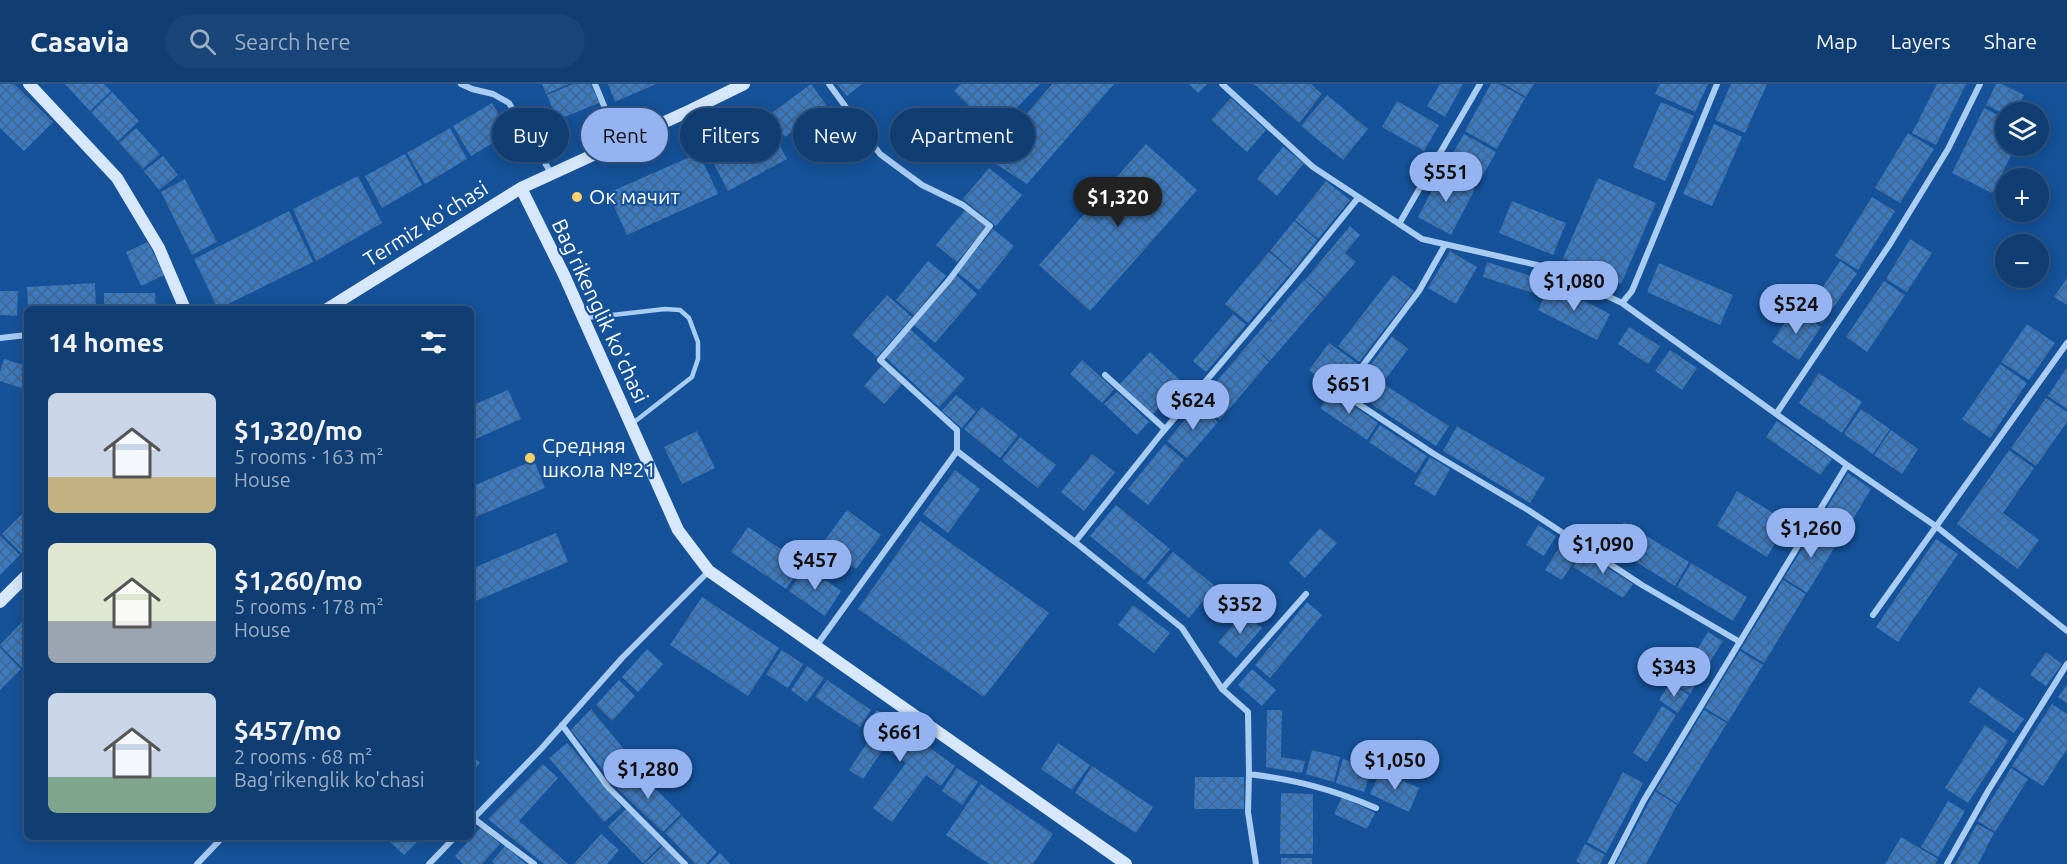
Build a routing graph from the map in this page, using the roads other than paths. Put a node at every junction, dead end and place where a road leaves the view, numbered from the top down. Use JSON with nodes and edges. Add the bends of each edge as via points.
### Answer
{"nodes":[{"id":1,"x":30,"y":84,"type":"edge"},
{"id":2,"x":461,"y":84,"type":"edge"},
{"id":3,"x":595,"y":84,"type":"edge"},
{"id":4,"x":744,"y":84,"type":"edge"},
{"id":5,"x":829,"y":84,"type":"edge"},
{"id":6,"x":1222,"y":84,"type":"edge"},
{"id":7,"x":1480,"y":84,"type":"edge"},
{"id":8,"x":1716,"y":84,"type":"edge"},
{"id":9,"x":1980,"y":84,"type":"edge"},
{"id":10,"x":605,"y":108,"type":"edge"},
{"id":11,"x":668,"y":120,"type":"edge"},
{"id":12,"x":581,"y":160,"type":"edge"},
{"id":13,"x":551,"y":173,"type":"junction"},
{"id":14,"x":521,"y":188,"type":"junction"},
{"id":15,"x":1358,"y":198,"type":"junction"},
{"id":16,"x":1400,"y":224,"type":"junction"},
{"id":17,"x":1445,"y":245,"type":"junction"},
{"id":18,"x":1622,"y":303,"type":"junction"},
{"id":19,"x":184,"y":306,"type":"edge"},
{"id":20,"x":332,"y":306,"type":"edge"},
{"id":21,"x":584,"y":318,"type":"junction"},
{"id":22,"x":24,"y":335,"type":"edge"},
{"id":23,"x":0,"y":338,"type":"edge"},
{"id":24,"x":2067,"y":343,"type":"edge"},
{"id":25,"x":1105,"y":375,"type":"dead end"},
{"id":26,"x":1776,"y":414,"type":"junction"},
{"id":27,"x":631,"y":425,"type":"junction"},
{"id":28,"x":1165,"y":429,"type":"junction"},
{"id":29,"x":957,"y":451,"type":"junction"},
{"id":30,"x":1847,"y":465,"type":"junction"},
{"id":31,"x":1937,"y":527,"type":"junction"},
{"id":32,"x":1076,"y":542,"type":"junction"},
{"id":33,"x":709,"y":571,"type":"junction"},
{"id":34,"x":24,"y":578,"type":"edge"},
{"id":35,"x":1306,"y":594,"type":"dead end"},
{"id":36,"x":0,"y":602,"type":"edge"},
{"id":37,"x":1873,"y":615,"type":"dead end"},
{"id":38,"x":2067,"y":631,"type":"edge"},
{"id":39,"x":1740,"y":642,"type":"junction"},
{"id":40,"x":817,"y":645,"type":"junction"},
{"id":41,"x":2067,"y":664,"type":"edge"},
{"id":42,"x":1222,"y":689,"type":"junction"},
{"id":43,"x":562,"y":725,"type":"junction"},
{"id":44,"x":1249,"y":774,"type":"junction"},
{"id":45,"x":1376,"y":808,"type":"dead end"},
{"id":46,"x":474,"y":817,"type":"edge"},
{"id":47,"x":474,"y":820,"type":"edge"},
{"id":48,"x":452,"y":840,"type":"edge"},
{"id":49,"x":219,"y":841,"type":"dead end"},
{"id":50,"x":197,"y":864,"type":"edge"},
{"id":51,"x":429,"y":864,"type":"edge"},
{"id":52,"x":534,"y":864,"type":"edge"},
{"id":53,"x":685,"y":864,"type":"edge"},
{"id":54,"x":1126,"y":864,"type":"edge"},
{"id":55,"x":1256,"y":864,"type":"edge"},
{"id":56,"x":1611,"y":864,"type":"edge"},
{"id":57,"x":1947,"y":864,"type":"edge"}],
"edges":[{"from":1,"to":19,"type":"main road","via":[[117,178],[159,248]]},
{"from":2,"to":13,"type":"street","via":[[509,103]]},
{"from":3,"to":10,"type":"street"},
{"from":4,"to":11,"type":"main road","name":"Termiz ko'chasi"},
{"from":5,"to":29,"type":"street","via":[[880,154],[990,226],[880,360],[957,430]]},
{"from":6,"to":15,"type":"street","via":[[1313,167]]},
{"from":7,"to":16,"type":"street"},
{"from":8,"to":18,"type":"street","via":[[1632,291]]},
{"from":9,"to":26,"type":"street","via":[[1948,149],[1890,244]]},
{"from":12,"to":13,"type":"main road","name":"Termiz ko'chasi"},
{"from":13,"to":14,"type":"main road","name":"Termiz ko'chasi"},
{"from":14,"to":20,"type":"main road","name":"Termiz ko'chasi"},
{"from":14,"to":21,"type":"main road","name":"Bag'rikenglik ko'chasi"},
{"from":15,"to":16,"type":"street"},
{"from":15,"to":28,"type":"street"},
{"from":16,"to":17,"type":"street","via":[[1422,239]]},
{"from":17,"to":18,"type":"street","via":[[1546,267]]},
{"from":17,"to":39,"type":"street","via":[[1419,291],[1341,393],[1642,585]]},
{"from":18,"to":26,"type":"street"},
{"from":21,"to":27,"type":"main road","name":"Bag'rikenglik ko'chasi"},
{"from":21,"to":27,"type":"lane","via":[[665,309],[680,310],[689,318],[698,342],[692,377]]},
{"from":22,"to":23,"type":"street"},
{"from":24,"to":31,"type":"street"},
{"from":25,"to":28,"type":"street"},
{"from":26,"to":30,"type":"street"},
{"from":27,"to":33,"type":"main road","name":"Bag'rikenglik ko'chasi","via":[[678,530]]},
{"from":28,"to":32,"type":"street"},
{"from":29,"to":32,"type":"street"},
{"from":29,"to":40,"type":"street"},
{"from":30,"to":31,"type":"street"},
{"from":30,"to":39,"type":"street"},
{"from":31,"to":37,"type":"street"},
{"from":31,"to":38,"type":"street"},
{"from":32,"to":42,"type":"street","via":[[1182,628]]},
{"from":33,"to":40,"type":"main road","name":"Bag'rikenglik ko'chasi"},
{"from":33,"to":43,"type":"street"},
{"from":34,"to":36,"type":"main road"},
{"from":35,"to":42,"type":"street"},
{"from":39,"to":56,"type":"street","via":[[1644,800]]},
{"from":40,"to":54,"type":"main road","name":"Bag'rikenglik ko'chasi"},
{"from":41,"to":57,"type":"street"},
{"from":42,"to":44,"type":"street","via":[[1248,712]]},
{"from":43,"to":46,"type":"street"},
{"from":43,"to":53,"type":"street","via":[[608,787]]},
{"from":44,"to":45,"type":"street","via":[[1339,792]]},
{"from":44,"to":55,"type":"street","via":[[1248,812]]},
{"from":47,"to":52,"type":"street"},
{"from":48,"to":51,"type":"street"},
{"from":49,"to":50,"type":"street"}]}
